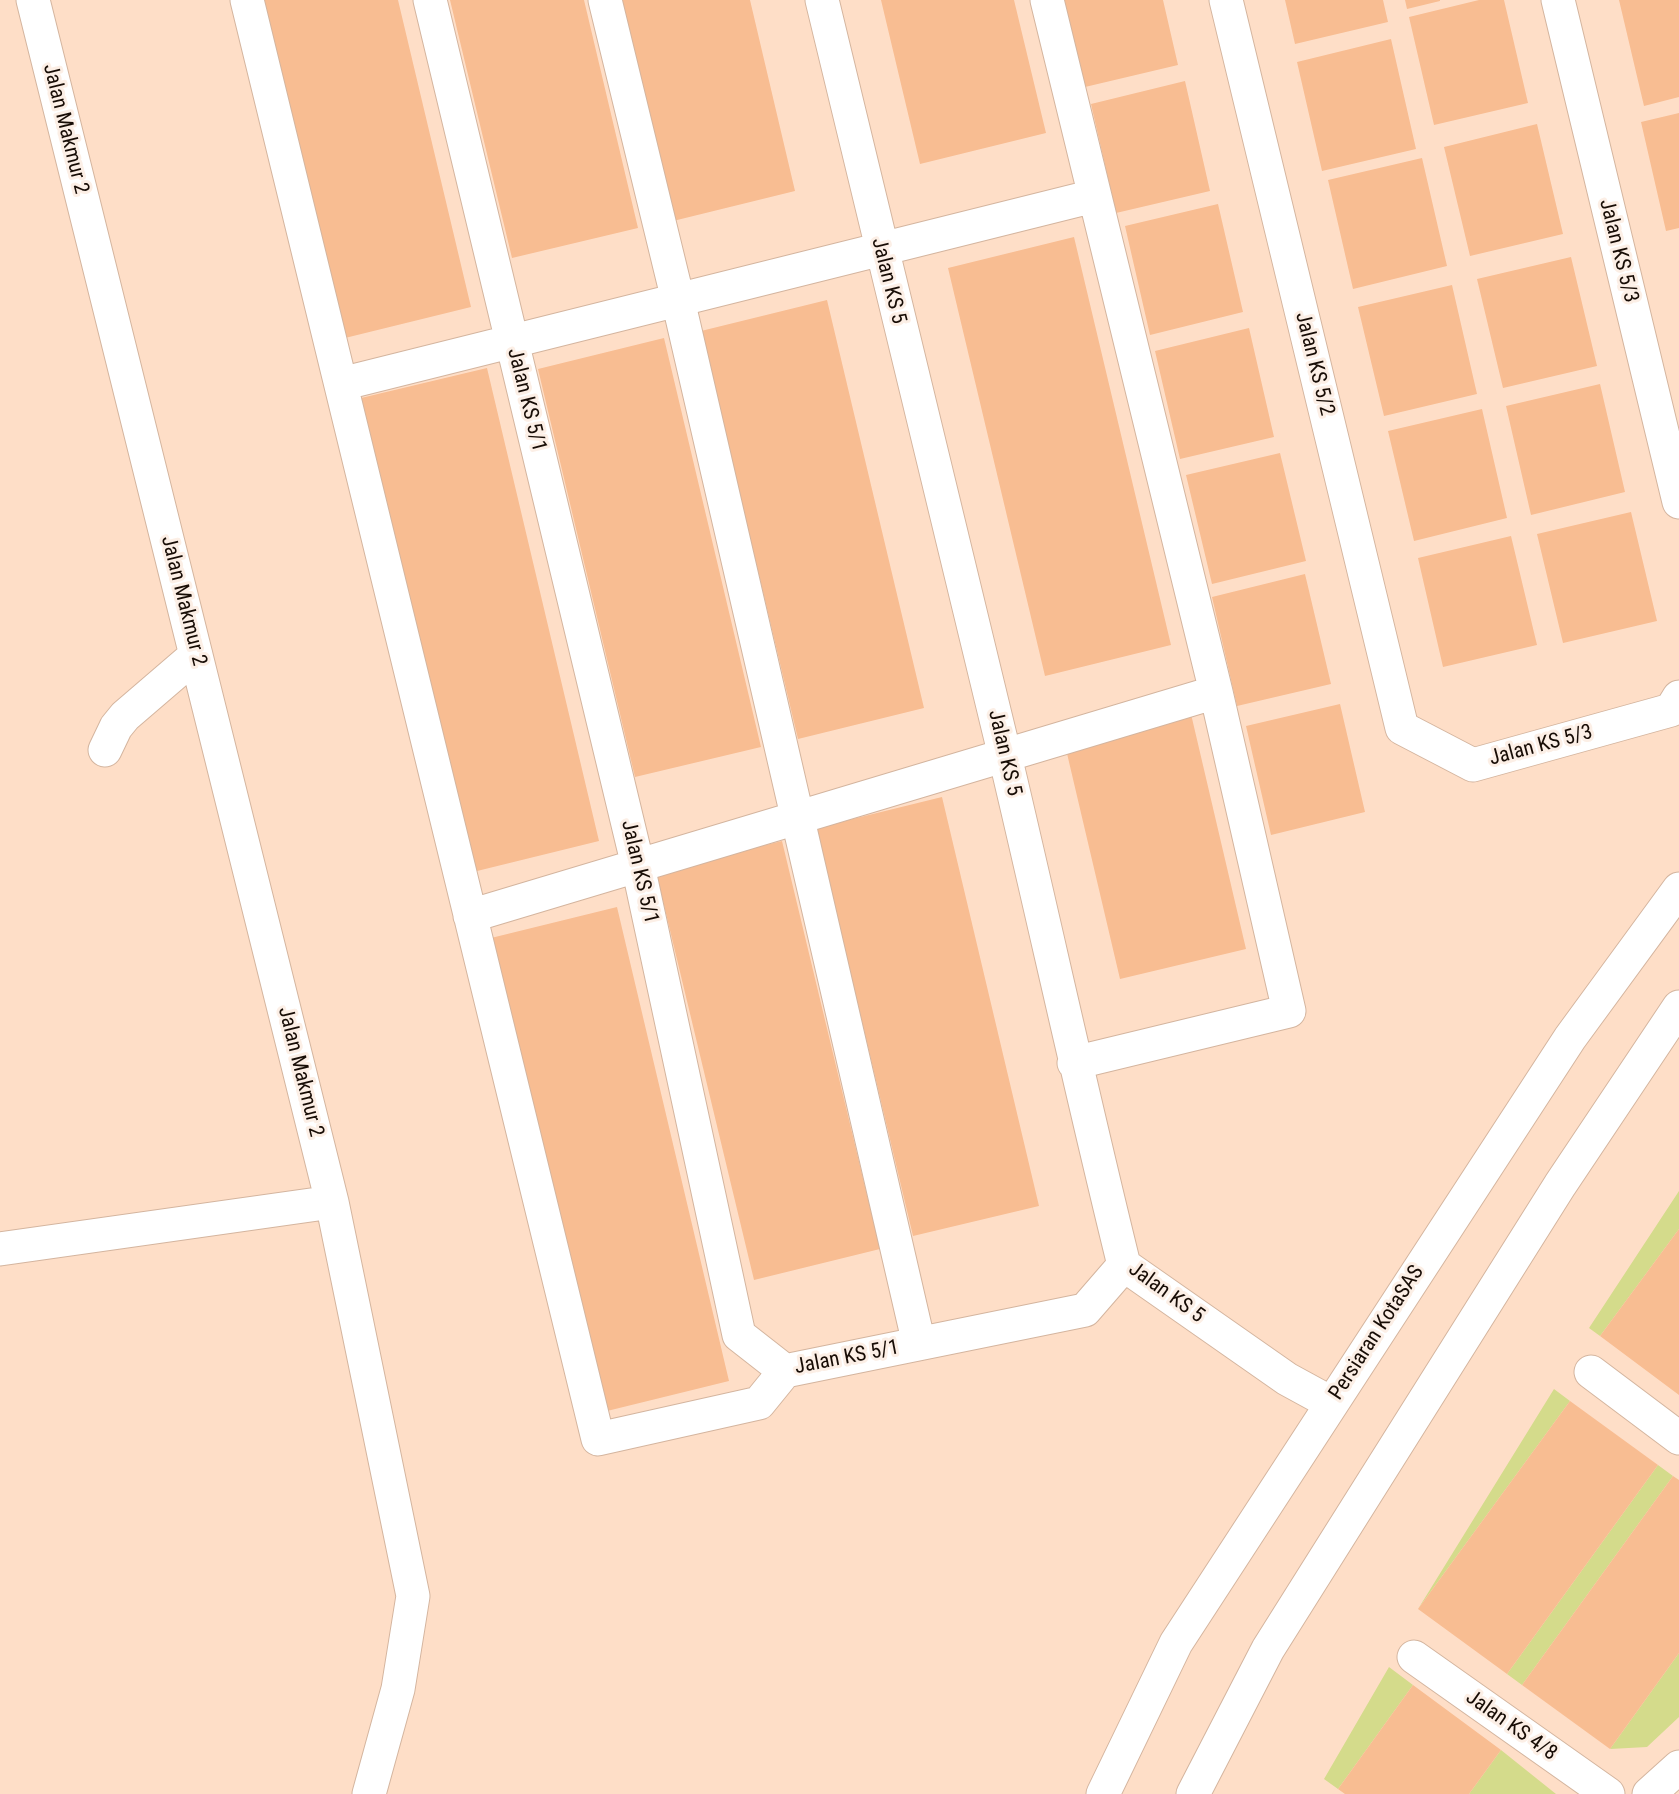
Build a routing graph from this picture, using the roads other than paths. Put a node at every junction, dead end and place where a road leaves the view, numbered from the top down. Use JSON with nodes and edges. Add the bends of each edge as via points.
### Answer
{"nodes":[{"id":1,"x":33,"y":0,"type":"edge"},
{"id":2,"x":247,"y":0,"type":"edge"},
{"id":3,"x":430,"y":0,"type":"edge"},
{"id":4,"x":605,"y":0,"type":"edge"},
{"id":5,"x":822,"y":0,"type":"edge"},
{"id":6,"x":1047,"y":0,"type":"edge"},
{"id":7,"x":1227,"y":0,"type":"edge"},
{"id":8,"x":1558,"y":0,"type":"edge"},
{"id":9,"x":1094,"y":196,"type":"junction"},
{"id":10,"x":880,"y":249,"type":"junction"},
{"id":11,"x":678,"y":300,"type":"junction"},
{"id":12,"x":512,"y":341,"type":"junction"},
{"id":13,"x":341,"y":384,"type":"junction"},
{"id":14,"x":1679,"y":502,"type":"edge"},
{"id":15,"x":196,"y":655,"type":"junction"},
{"id":16,"x":1216,"y":692,"type":"junction"},
{"id":17,"x":1679,"y":697,"type":"edge"},
{"id":18,"x":1402,"y":728,"type":"joint"},
{"id":19,"x":105,"y":750,"type":"dead end"},
{"id":20,"x":1005,"y":755,"type":"junction"},
{"id":21,"x":798,"y":817,"type":"junction"},
{"id":22,"x":638,"y":866,"type":"junction"},
{"id":23,"x":1679,"y":890,"type":"edge"},
{"id":24,"x":470,"y":916,"type":"junction"},
{"id":25,"x":1679,"y":1007,"type":"edge"},
{"id":26,"x":1074,"y":1063,"type":"junction"},
{"id":27,"x":332,"y":1202,"type":"junction"},
{"id":28,"x":0,"y":1249,"type":"edge"},
{"id":29,"x":1124,"y":1264,"type":"junction"},
{"id":30,"x":919,"y":1344,"type":"junction"},
{"id":31,"x":786,"y":1371,"type":"junction"},
{"id":32,"x":1592,"y":1372,"type":"dead end"},
{"id":33,"x":1331,"y":1403,"type":"junction"},
{"id":34,"x":1679,"y":1438,"type":"edge"},
{"id":35,"x":1414,"y":1657,"type":"dead end"},
{"id":36,"x":1679,"y":1767,"type":"edge"},
{"id":37,"x":369,"y":1794,"type":"edge"},
{"id":38,"x":1103,"y":1794,"type":"edge"},
{"id":39,"x":1193,"y":1794,"type":"edge"},
{"id":40,"x":1608,"y":1794,"type":"edge"},
{"id":41,"x":1649,"y":1794,"type":"edge"}],
"edges":[{"from":1,"to":15,"type":"street","name":"Jalan Makmur 2"},
{"from":2,"to":13,"type":"street"},
{"from":3,"to":12,"type":"street","name":"Jalan KS 5/1"},
{"from":4,"to":11,"type":"street"},
{"from":5,"to":10,"type":"street","name":"Jalan KS 5"},
{"from":6,"to":9,"type":"street"},
{"from":7,"to":18,"type":"street","name":"Jalan KS 5/2"},
{"from":8,"to":14,"type":"street","name":"Jalan KS 5/3"},
{"from":9,"to":10,"type":"street"},
{"from":9,"to":16,"type":"street"},
{"from":10,"to":11,"type":"street"},
{"from":10,"to":20,"type":"street","name":"Jalan KS 5"},
{"from":11,"to":12,"type":"street"},
{"from":11,"to":21,"type":"street"},
{"from":12,"to":13,"type":"street"},
{"from":12,"to":22,"type":"street","name":"Jalan KS 5/1"},
{"from":13,"to":24,"type":"street"},
{"from":15,"to":19,"type":"street","via":[[125,716]]},
{"from":15,"to":27,"type":"street","name":"Jalan Makmur 2"},
{"from":16,"to":20,"type":"street"},
{"from":16,"to":26,"type":"street","via":[[1289,1011]]},
{"from":17,"to":18,"type":"street","name":"Jalan KS 5/3","via":[[1671,710],[1473,765]]},
{"from":20,"to":21,"type":"street"},
{"from":20,"to":26,"type":"street","name":"Jalan KS 5"},
{"from":21,"to":22,"type":"street"},
{"from":21,"to":30,"type":"street"},
{"from":22,"to":24,"type":"street"},
{"from":22,"to":31,"type":"street","name":"Jalan KS 5/1","via":[[739,1335]]},
{"from":23,"to":33,"type":"street","name":"Persiaran KotaSAS","via":[[1570,1038]]},
{"from":24,"to":31,"type":"street","via":[[598,1439],[759,1403]]},
{"from":25,"to":39,"type":"street","via":[[1553,1194],[1268,1649]]},
{"from":26,"to":29,"type":"street","name":"Jalan KS 5"},
{"from":27,"to":28,"type":"street"},
{"from":27,"to":37,"type":"street","name":"Jalan Makmur 2","via":[[413,1596],[398,1689]]},
{"from":29,"to":30,"type":"street","name":"Jalan KS 5/1","via":[[1085,1311]]},
{"from":29,"to":33,"type":"street","name":"Jalan KS 5","via":[[1287,1379]]},
{"from":30,"to":31,"type":"street","name":"Jalan KS 5/1"},
{"from":32,"to":34,"type":"street"},
{"from":33,"to":38,"type":"street","name":"Persiaran KotaSAS","via":[[1176,1643]]},
{"from":35,"to":40,"type":"street","name":"Jalan KS 4/8"},
{"from":36,"to":41,"type":"street"}]}
